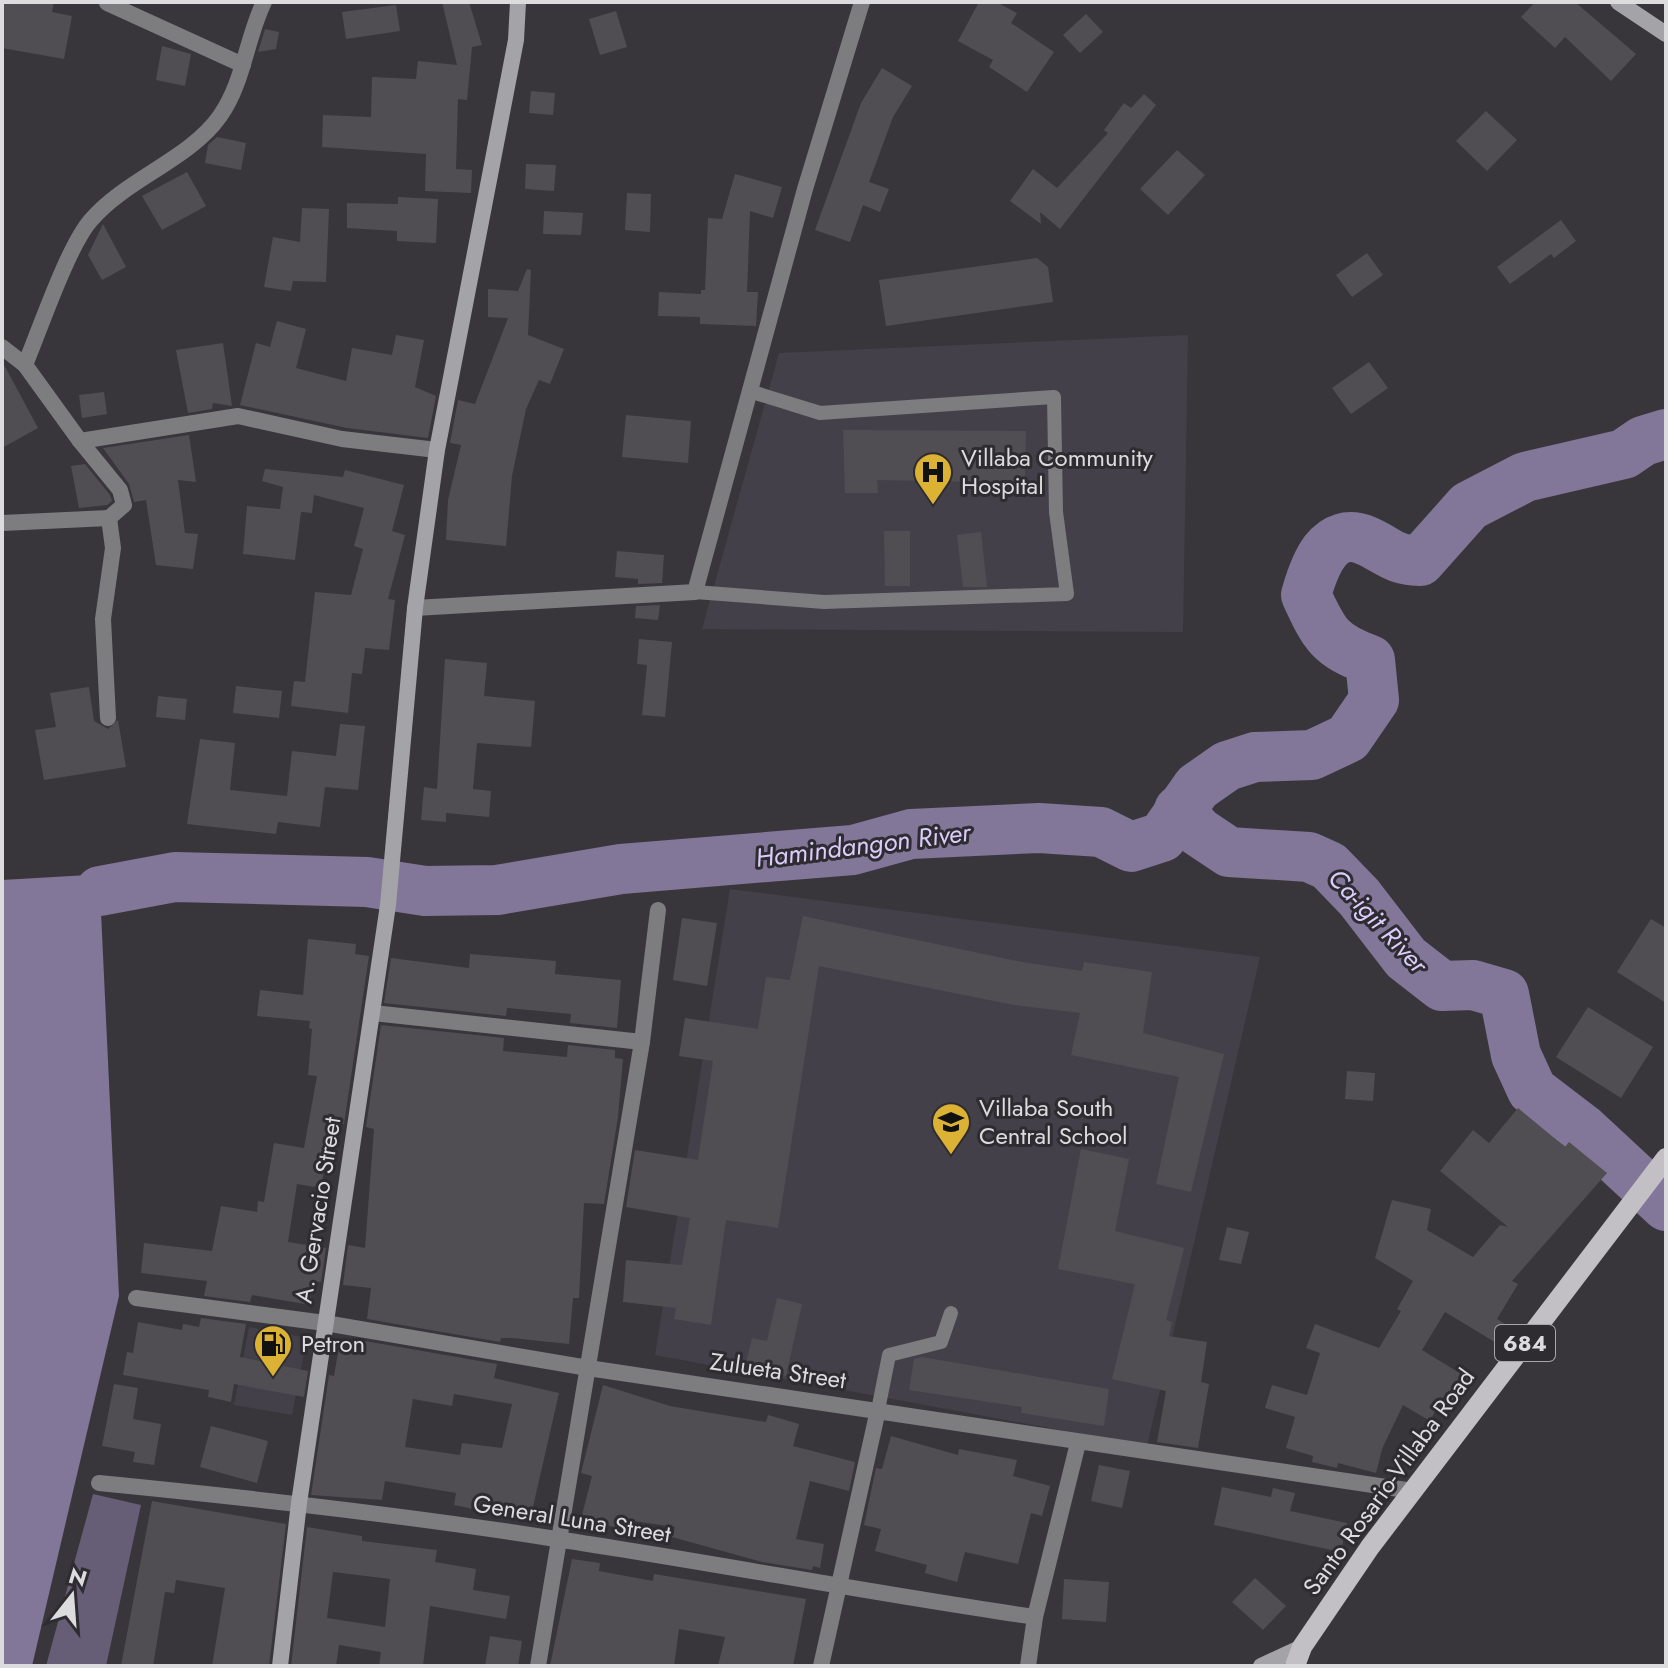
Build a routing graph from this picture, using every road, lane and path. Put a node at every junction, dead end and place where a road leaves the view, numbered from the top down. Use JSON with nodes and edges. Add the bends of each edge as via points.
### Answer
{"nodes":[{"id":1,"x":264,"y":2,"type":"edge"},
{"id":2,"x":518,"y":2,"type":"edge"},
{"id":3,"x":862,"y":2,"type":"edge"},
{"id":4,"x":1618,"y":2,"type":"edge"},
{"id":5,"x":107,"y":3,"type":"edge"},
{"id":6,"x":1666,"y":34,"type":"edge"},
{"id":7,"x":243,"y":65,"type":"junction"},
{"id":8,"x":2,"y":347,"type":"edge"},
{"id":9,"x":25,"y":365,"type":"junction"},
{"id":10,"x":749,"y":391,"type":"junction"},
{"id":11,"x":80,"y":441,"type":"junction"},
{"id":12,"x":437,"y":450,"type":"junction"},
{"id":13,"x":109,"y":518,"type":"junction"},
{"id":14,"x":2,"y":523,"type":"edge"},
{"id":15,"x":695,"y":592,"type":"junction"},
{"id":16,"x":415,"y":608,"type":"junction"},
{"id":17,"x":108,"y":718,"type":"dead end"},
{"id":18,"x":658,"y":910,"type":"dead end"},
{"id":19,"x":373,"y":1013,"type":"junction"},
{"id":20,"x":642,"y":1042,"type":"junction"},
{"id":21,"x":1660,"y":1167,"type":"edge"},
{"id":22,"x":136,"y":1298,"type":"dead end"},
{"id":23,"x":951,"y":1313,"type":"dead end"},
{"id":24,"x":325,"y":1323,"type":"junction"},
{"id":25,"x":588,"y":1368,"type":"junction"},
{"id":26,"x":878,"y":1410,"type":"junction"},
{"id":27,"x":1078,"y":1443,"type":"junction"},
{"id":28,"x":99,"y":1483,"type":"dead end"},
{"id":29,"x":1413,"y":1491,"type":"junction"},
{"id":30,"x":299,"y":1503,"type":"junction"},
{"id":31,"x":557,"y":1539,"type":"junction"},
{"id":32,"x":839,"y":1588,"type":"junction"},
{"id":33,"x":1035,"y":1617,"type":"junction"},
{"id":34,"x":1298,"y":1656,"type":"edge"},
{"id":35,"x":280,"y":1666,"type":"edge"},
{"id":36,"x":538,"y":1666,"type":"edge"},
{"id":37,"x":821,"y":1666,"type":"edge"},
{"id":38,"x":1028,"y":1666,"type":"edge"},
{"id":39,"x":1261,"y":1666,"type":"edge"}],
"edges":[{"from":1,"to":7,"type":"street"},
{"from":2,"to":12,"type":"street","name":"A. Gervacio Street","via":[[516,40]]},
{"from":3,"to":10,"type":"street"},
{"from":4,"to":6,"type":"street"},
{"from":5,"to":7,"type":"street"},
{"from":7,"to":9,"type":"street","via":[[235,94],[217,120],[89,222]]},
{"from":8,"to":9,"type":"street"},
{"from":9,"to":11,"type":"street"},
{"from":10,"to":15,"type":"street"},
{"from":10,"to":15,"type":"lane","via":[[820,413],[1054,397],[1056,512],[1067,594],[824,602]]},
{"from":11,"to":12,"type":"street","via":[[238,416],[342,439]]},
{"from":11,"to":13,"type":"street","via":[[120,490],[124,505]]},
{"from":12,"to":16,"type":"street","name":"A. Gervacio Street"},
{"from":13,"to":14,"type":"street"},
{"from":13,"to":17,"type":"street","via":[[113,548],[103,619]]},
{"from":15,"to":16,"type":"street"},
{"from":16,"to":19,"type":"street","name":"A. Gervacio Street","via":[[396,836]]},
{"from":18,"to":20,"type":"street"},
{"from":19,"to":20,"type":"street"},
{"from":19,"to":24,"type":"street","name":"A. Gervacio Street"},
{"from":20,"to":25,"type":"street"},
{"from":21,"to":29,"type":"main road","name":"Santo Rosario-Villaba Road","number":"684"},
{"from":22,"to":24,"type":"street","name":"Zulueta Street"},
{"from":23,"to":26,"type":"lane","via":[[941,1342],[889,1355]]},
{"from":24,"to":25,"type":"street","name":"Zulueta Street"},
{"from":24,"to":30,"type":"street","name":"A. Gervacio Street"},
{"from":25,"to":26,"type":"street","name":"Zulueta Street"},
{"from":25,"to":31,"type":"street"},
{"from":26,"to":27,"type":"street","name":"Zulueta Street"},
{"from":26,"to":32,"type":"street"},
{"from":27,"to":29,"type":"street","name":"Zulueta Street"},
{"from":27,"to":33,"type":"street"},
{"from":28,"to":30,"type":"street","name":"General Luna Street"},
{"from":29,"to":34,"type":"main road","name":"Santo Rosario-Villaba Road","number":"684"},
{"from":30,"to":31,"type":"street","name":"General Luna Street"},
{"from":30,"to":35,"type":"street","name":"A. Gervacio Street"},
{"from":31,"to":32,"type":"street","name":"General Luna Street"},
{"from":31,"to":36,"type":"street"},
{"from":32,"to":33,"type":"street","name":"General Luna Street"},
{"from":32,"to":37,"type":"street"},
{"from":33,"to":38,"type":"street"},
{"from":34,"to":39,"type":"street"}]}
